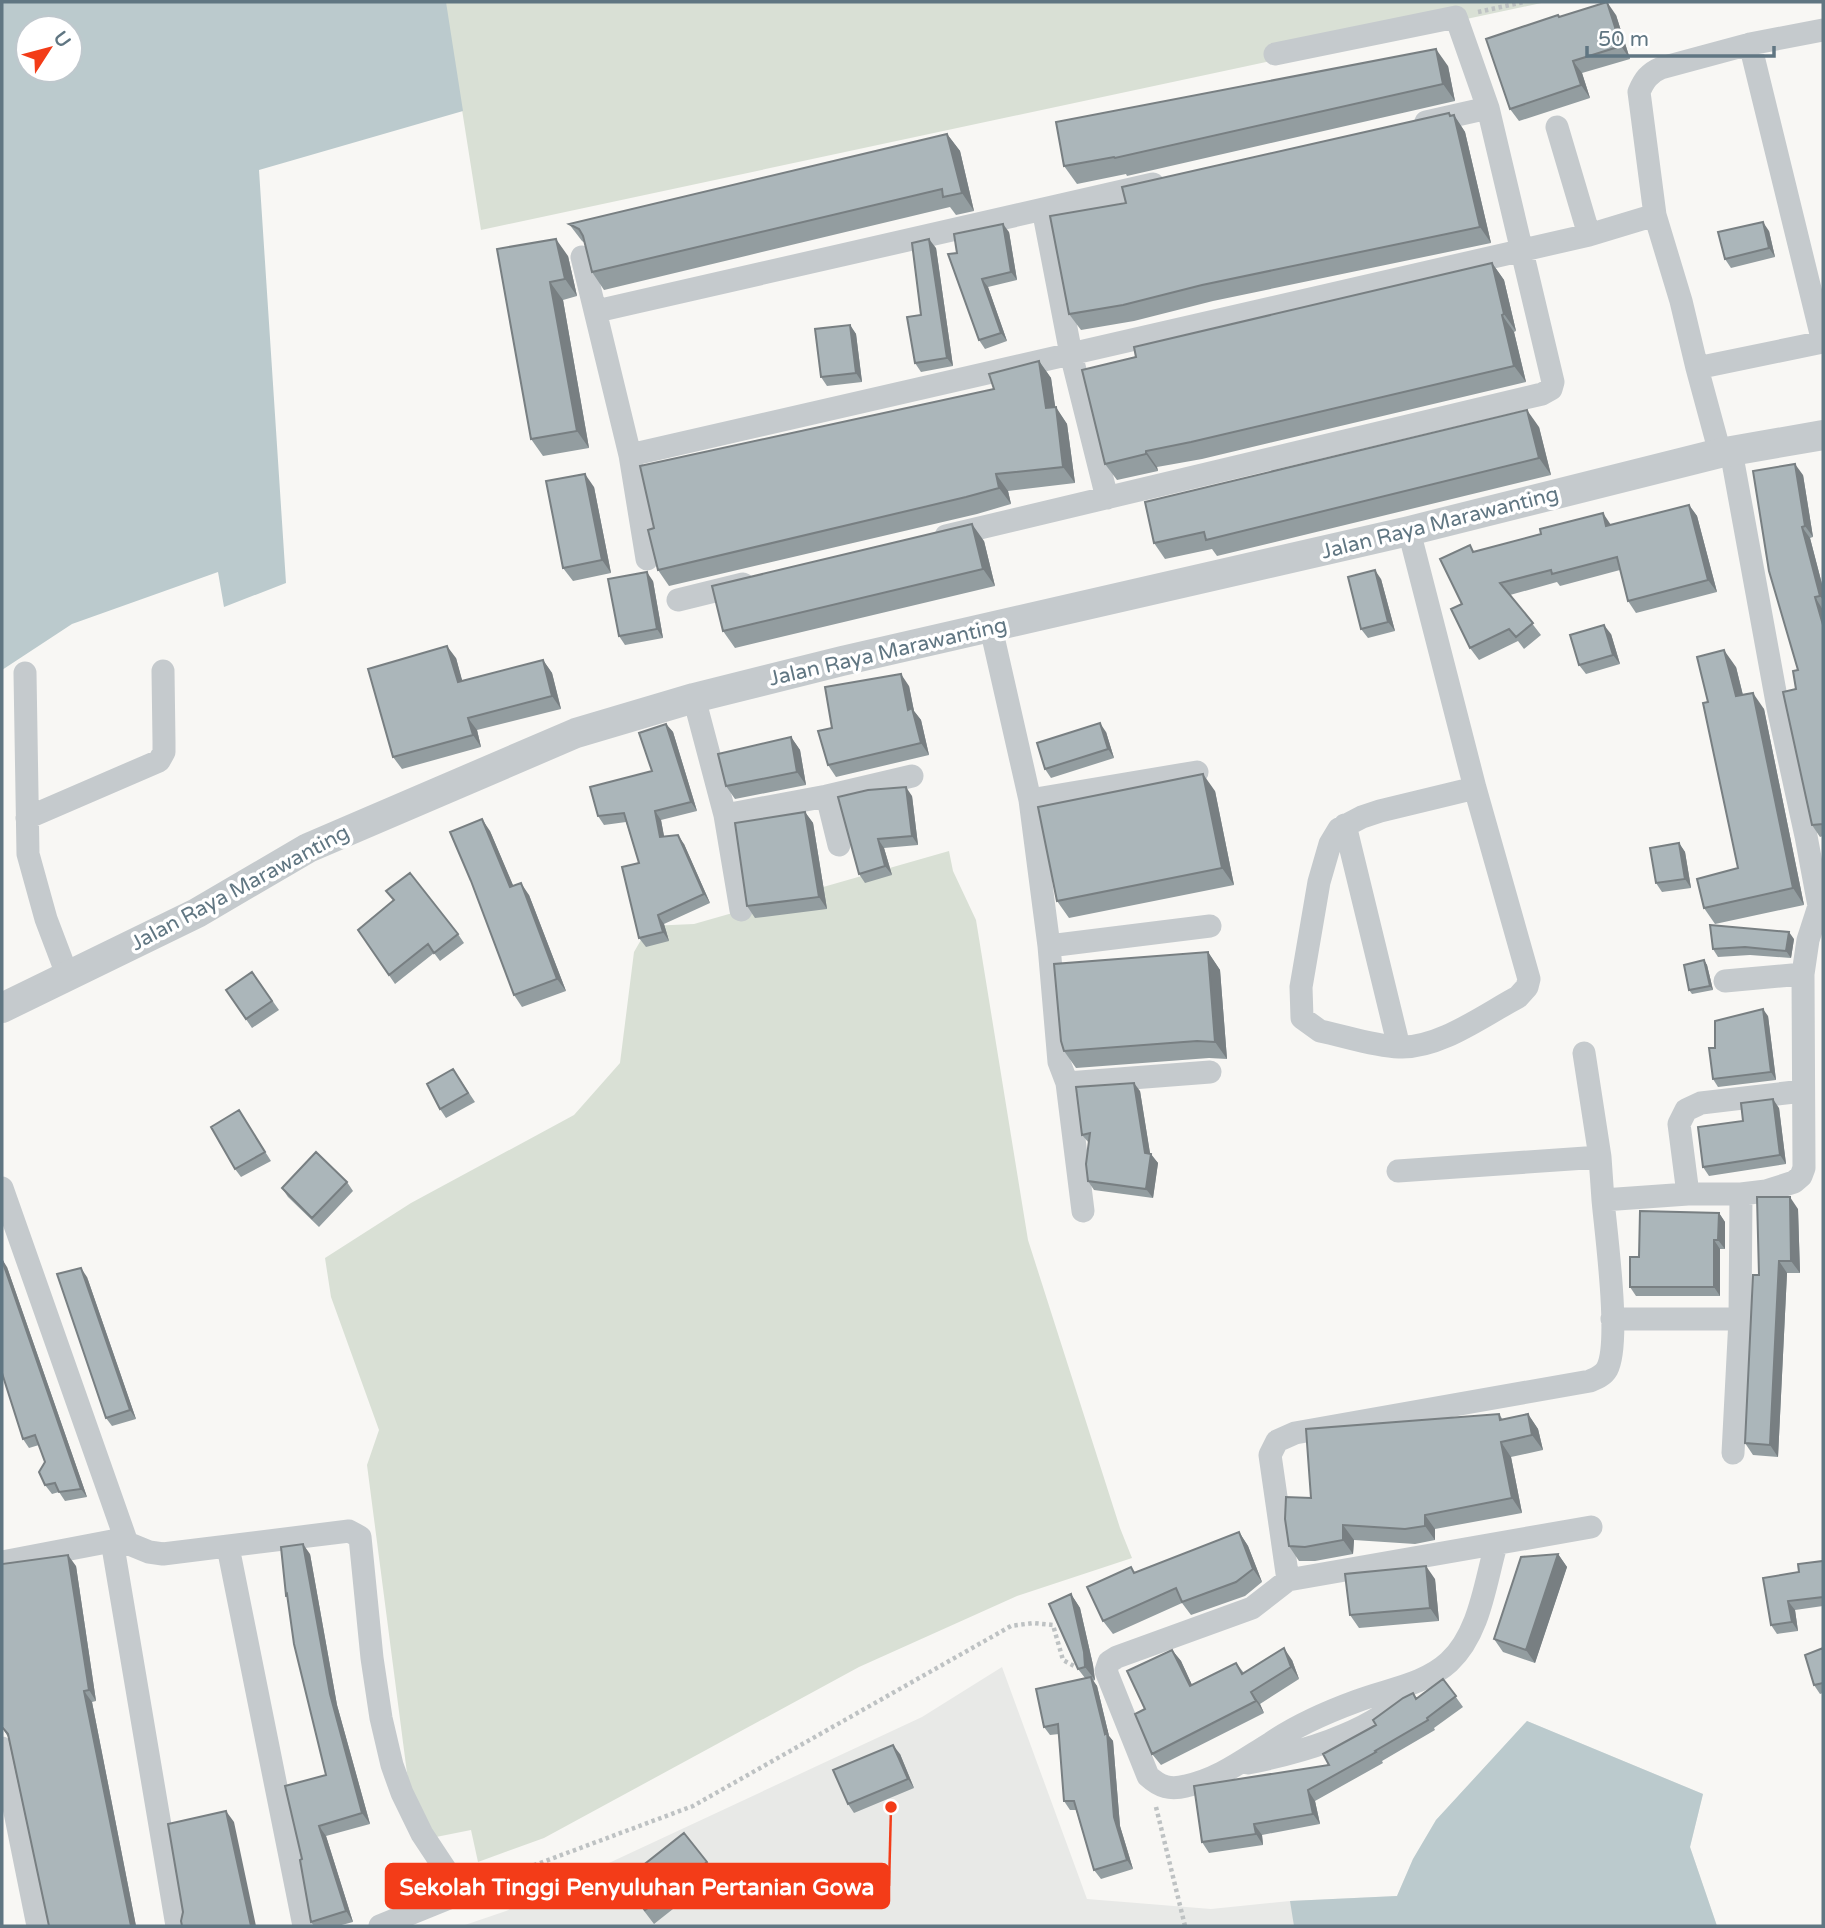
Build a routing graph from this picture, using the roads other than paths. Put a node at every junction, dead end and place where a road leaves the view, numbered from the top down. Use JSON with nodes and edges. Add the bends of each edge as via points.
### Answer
{"nodes":[{"id":1,"x":1823,"y":30,"type":"edge"},
{"id":2,"x":1750,"y":44,"type":"junction"},
{"id":3,"x":1275,"y":54,"type":"dead end"},
{"id":4,"x":1488,"y":108,"type":"junction"},
{"id":5,"x":1407,"y":127,"type":"edge"},
{"id":6,"x":1557,"y":127,"type":"dead end"},
{"id":7,"x":1178,"y":179,"type":"edge"},
{"id":8,"x":1043,"y":209,"type":"junction"},
{"id":9,"x":1655,"y":215,"type":"junction"},
{"id":10,"x":1589,"y":235,"type":"junction"},
{"id":11,"x":1522,"y":250,"type":"junction"},
{"id":12,"x":582,"y":257,"type":"edge"},
{"id":13,"x":597,"y":311,"type":"junction"},
{"id":14,"x":1071,"y":354,"type":"junction"},
{"id":15,"x":1697,"y":368,"type":"junction"},
{"id":16,"x":1823,"y":435,"type":"edge"},
{"id":17,"x":1725,"y":452,"type":"junction"},
{"id":18,"x":629,"y":455,"type":"junction"},
{"id":19,"x":1107,"y":498,"type":"junction"},
{"id":20,"x":1409,"y":531,"type":"junction"},
{"id":21,"x":919,"y":542,"type":"edge"},
{"id":22,"x":646,"y":559,"type":"dead end"},
{"id":23,"x":758,"y":580,"type":"edge"},
{"id":24,"x":678,"y":600,"type":"dead end"},
{"id":25,"x":991,"y":628,"type":"junction"},
{"id":26,"x":163,"y":671,"type":"dead end"},
{"id":27,"x":25,"y":673,"type":"dead end"},
{"id":28,"x":694,"y":698,"type":"junction"},
{"id":29,"x":1198,"y":772,"type":"edge"},
{"id":30,"x":912,"y":775,"type":"dead end"},
{"id":31,"x":1475,"y":788,"type":"junction"},
{"id":32,"x":827,"y":796,"type":"junction"},
{"id":33,"x":1030,"y":800,"type":"junction"},
{"id":34,"x":725,"y":815,"type":"junction"},
{"id":35,"x":27,"y":818,"type":"junction"},
{"id":36,"x":1345,"y":825,"type":"junction"},
{"id":37,"x":839,"y":845,"type":"dead end"},
{"id":38,"x":1816,"y":853,"type":"edge"},
{"id":39,"x":1821,"y":904,"type":"edge"},
{"id":40,"x":741,"y":910,"type":"dead end"},
{"id":41,"x":1210,"y":926,"type":"dead end"},
{"id":42,"x":1049,"y":946,"type":"junction"},
{"id":43,"x":1804,"y":974,"type":"junction"},
{"id":44,"x":68,"y":977,"type":"junction"},
{"id":45,"x":1725,"y":981,"type":"dead end"},
{"id":46,"x":2,"y":1008,"type":"edge"},
{"id":47,"x":1399,"y":1047,"type":"junction"},
{"id":48,"x":1584,"y":1053,"type":"dead end"},
{"id":49,"x":1210,"y":1072,"type":"dead end"},
{"id":50,"x":1067,"y":1083,"type":"junction"},
{"id":51,"x":1804,"y":1091,"type":"junction"},
{"id":52,"x":1600,"y":1157,"type":"junction"},
{"id":53,"x":1398,"y":1171,"type":"dead end"},
{"id":54,"x":2,"y":1188,"type":"edge"},
{"id":55,"x":1688,"y":1194,"type":"junction"},
{"id":56,"x":1741,"y":1194,"type":"junction"},
{"id":57,"x":1603,"y":1200,"type":"junction"},
{"id":58,"x":1083,"y":1211,"type":"dead end"},
{"id":59,"x":1612,"y":1319,"type":"junction"},
{"id":60,"x":1740,"y":1319,"type":"junction"},
{"id":61,"x":1733,"y":1452,"type":"dead end"},
{"id":62,"x":1591,"y":1527,"type":"dead end"},
{"id":63,"x":119,"y":1542,"type":"junction"},
{"id":64,"x":1496,"y":1545,"type":"junction"},
{"id":65,"x":228,"y":1547,"type":"junction"},
{"id":66,"x":2,"y":1563,"type":"edge"},
{"id":67,"x":1288,"y":1580,"type":"junction"},
{"id":68,"x":2,"y":1748,"type":"edge"},
{"id":69,"x":38,"y":1926,"type":"edge"},
{"id":70,"x":177,"y":1926,"type":"edge"},
{"id":71,"x":304,"y":1926,"type":"edge"},
{"id":72,"x":380,"y":1926,"type":"edge"}],
"edges":[{"from":1,"to":2,"type":"street"},
{"from":2,"to":9,"type":"street","via":[[1661,68],[1643,81],[1639,92]]},
{"from":2,"to":15,"type":"street","via":[[1823,342]]},
{"from":3,"to":4,"type":"street","via":[[1456,17]]},
{"from":4,"to":5,"type":"street"},
{"from":4,"to":11,"type":"street"},
{"from":6,"to":10,"type":"street"},
{"from":7,"to":8,"type":"street"},
{"from":8,"to":13,"type":"street"},
{"from":8,"to":14,"type":"street"},
{"from":9,"to":10,"type":"street"},
{"from":9,"to":15,"type":"street"},
{"from":10,"to":11,"type":"street"},
{"from":11,"to":14,"type":"street"},
{"from":11,"to":19,"type":"street","via":[[1553,382],[1548,392]]},
{"from":12,"to":13,"type":"street"},
{"from":13,"to":18,"type":"street"},
{"from":14,"to":18,"type":"street"},
{"from":14,"to":19,"type":"street"},
{"from":15,"to":17,"type":"street"},
{"from":16,"to":17,"type":"street","name":"Jalan Raya Marawanting"},
{"from":17,"to":20,"type":"street","name":"Jalan Raya Marawanting"},
{"from":17,"to":38,"type":"street","via":[[1778,708]]},
{"from":18,"to":22,"type":"street"},
{"from":19,"to":21,"type":"street"},
{"from":20,"to":25,"type":"street","name":"Jalan Raya Marawanting"},
{"from":20,"to":31,"type":"street"},
{"from":23,"to":24,"type":"street"},
{"from":25,"to":28,"type":"street","name":"Jalan Raya Marawanting"},
{"from":25,"to":33,"type":"street"},
{"from":26,"to":35,"type":"street","via":[[164,742],[159,761]]},
{"from":27,"to":35,"type":"street"},
{"from":28,"to":34,"type":"street"},
{"from":28,"to":44,"type":"street","name":"Jalan Raya Marawanting","via":[[550,743],[308,848],[197,913]]},
{"from":29,"to":33,"type":"street"},
{"from":30,"to":32,"type":"street"},
{"from":31,"to":36,"type":"street","via":[[1396,806]]},
{"from":31,"to":47,"type":"street","via":[[1528,970],[1527,987],[1518,997],[1440,1040]]},
{"from":32,"to":34,"type":"street"},
{"from":32,"to":37,"type":"street"},
{"from":33,"to":42,"type":"street"},
{"from":34,"to":40,"type":"street"},
{"from":35,"to":44,"type":"street","via":[[30,868]]},
{"from":36,"to":47,"type":"street"},
{"from":36,"to":47,"type":"street","via":[[1331,844],[1321,872],[1300,1012],[1305,1022],[1320,1031]]},
{"from":38,"to":39,"type":"street"},
{"from":39,"to":43,"type":"street","via":[[1808,940]]},
{"from":41,"to":42,"type":"street"},
{"from":42,"to":50,"type":"street","via":[[1059,1062]]},
{"from":43,"to":45,"type":"street"},
{"from":43,"to":51,"type":"street"},
{"from":44,"to":46,"type":"street","name":"Jalan Raya Marawanting"},
{"from":48,"to":52,"type":"street"},
{"from":49,"to":50,"type":"street"},
{"from":50,"to":58,"type":"street"},
{"from":51,"to":55,"type":"street","via":[[1701,1103],[1686,1110],[1679,1124]]},
{"from":51,"to":56,"type":"street","via":[[1801,1176],[1786,1186]]},
{"from":52,"to":53,"type":"street"},
{"from":52,"to":57,"type":"street"},
{"from":54,"to":63,"type":"street"},
{"from":55,"to":56,"type":"street"},
{"from":55,"to":57,"type":"street"},
{"from":56,"to":60,"type":"street"},
{"from":57,"to":59,"type":"street"},
{"from":59,"to":60,"type":"street"},
{"from":59,"to":67,"type":"street","via":[[1609,1365],[1590,1381],[1295,1433],[1277,1441],[1270,1467]]},
{"from":60,"to":61,"type":"street"},
{"from":62,"to":64,"type":"street"},
{"from":63,"to":65,"type":"street","via":[[163,1554]]},
{"from":63,"to":66,"type":"street"},
{"from":63,"to":70,"type":"street"},
{"from":64,"to":67,"type":"street"},
{"from":64,"to":67,"type":"street","via":[[1478,1610],[1462,1647],[1448,1663],[1418,1681],[1317,1717],[1202,1782],[1169,1789],[1158,1784],[1148,1776],[1106,1671],[1109,1662],[1252,1608]]},
{"from":65,"to":71,"type":"street"},
{"from":65,"to":72,"type":"street","via":[[349,1531],[360,1536],[372,1658],[392,1765],[422,1834],[461,1893]]},
{"from":68,"to":69,"type":"street"}]}
